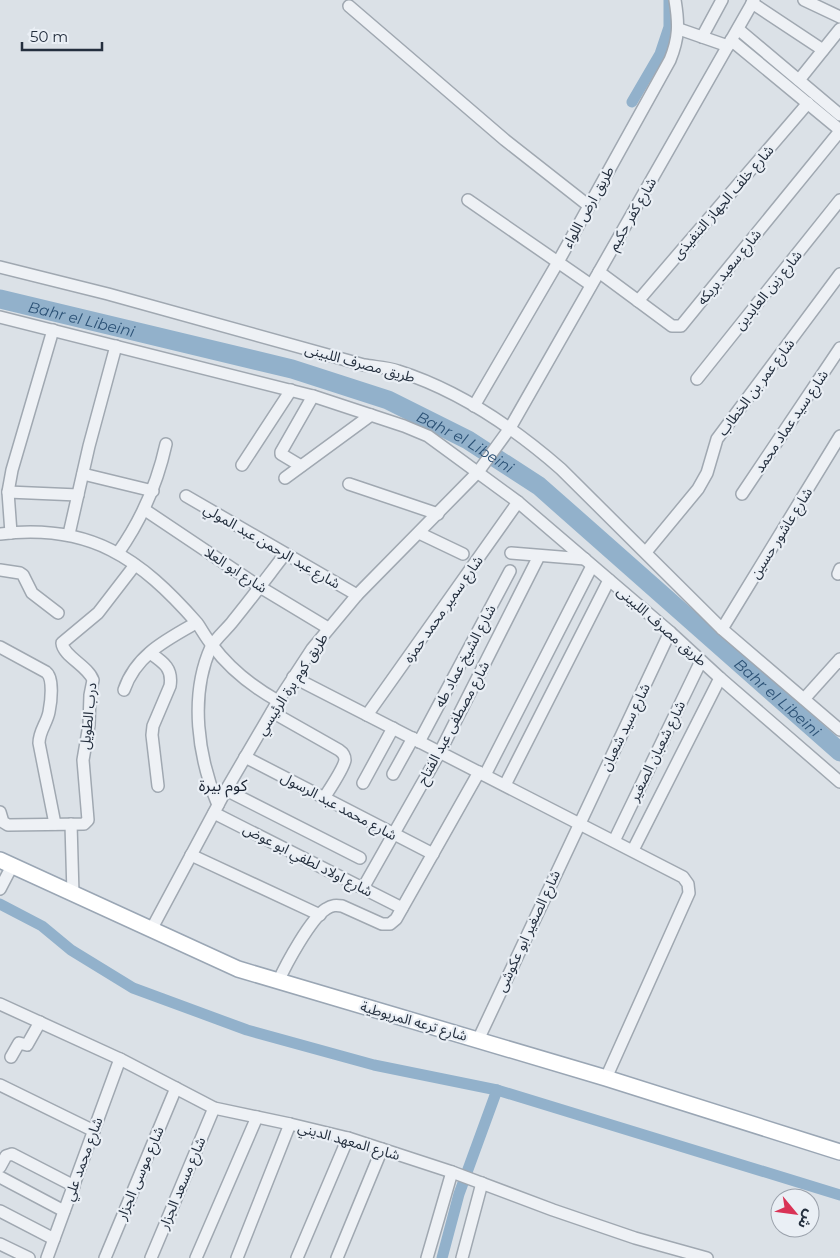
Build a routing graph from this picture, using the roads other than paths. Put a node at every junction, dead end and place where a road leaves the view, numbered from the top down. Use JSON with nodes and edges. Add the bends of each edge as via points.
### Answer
{"nodes":[{"id":1,"x":675,"y":0,"type":"edge"},
{"id":2,"x":722,"y":0,"type":"edge"},
{"id":3,"x":804,"y":0,"type":"edge"},
{"id":4,"x":753,"y":2,"type":"edge"},
{"id":5,"x":349,"y":6,"type":"dead end"},
{"id":6,"x":840,"y":17,"type":"edge"},
{"id":7,"x":678,"y":29,"type":"junction"},
{"id":8,"x":738,"y":29,"type":"junction"},
{"id":9,"x":840,"y":29,"type":"edge"},
{"id":10,"x":702,"y":37,"type":"junction"},
{"id":11,"x":730,"y":43,"type":"junction"},
{"id":12,"x":823,"y":50,"type":"junction"},
{"id":13,"x":799,"y":80,"type":"junction"},
{"id":14,"x":808,"y":103,"type":"junction"},
{"id":15,"x":840,"y":115,"type":"edge"},
{"id":16,"x":840,"y":130,"type":"edge"},
{"id":17,"x":468,"y":200,"type":"dead end"},
{"id":18,"x":840,"y":200,"type":"edge"},
{"id":19,"x":589,"y":206,"type":"junction"},
{"id":20,"x":558,"y":262,"type":"junction"},
{"id":21,"x":0,"y":267,"type":"edge"},
{"id":22,"x":599,"y":272,"type":"junction"},
{"id":23,"x":840,"y":274,"type":"edge"},
{"id":24,"x":591,"y":285,"type":"junction"},
{"id":25,"x":638,"y":301,"type":"junction"},
{"id":26,"x":0,"y":317,"type":"edge"},
{"id":27,"x":53,"y":330,"type":"junction"},
{"id":28,"x":116,"y":346,"type":"junction"},
{"id":29,"x":840,"y":348,"type":"edge"},
{"id":30,"x":697,"y":379,"type":"dead end"},
{"id":31,"x":292,"y":390,"type":"junction"},
{"id":32,"x":313,"y":396,"type":"junction"},
{"id":33,"x":474,"y":406,"type":"junction"},
{"id":34,"x":371,"y":415,"type":"junction"},
{"id":35,"x":510,"y":428,"type":"junction"},
{"id":36,"x":840,"y":436,"type":"edge"},
{"id":37,"x":166,"y":444,"type":"dead end"},
{"id":38,"x":242,"y":464,"type":"dead end"},
{"id":39,"x":301,"y":466,"type":"junction"},
{"id":40,"x":478,"y":472,"type":"junction"},
{"id":41,"x":82,"y":474,"type":"junction"},
{"id":42,"x":285,"y":478,"type":"dead end"},
{"id":43,"x":349,"y":484,"type":"dead end"},
{"id":44,"x":153,"y":491,"type":"junction"},
{"id":45,"x":8,"y":492,"type":"junction"},
{"id":46,"x":742,"y":494,"type":"dead end"},
{"id":47,"x":78,"y":495,"type":"junction"},
{"id":48,"x":186,"y":496,"type":"dead end"},
{"id":49,"x":518,"y":502,"type":"junction"},
{"id":50,"x":145,"y":510,"type":"junction"},
{"id":51,"x":438,"y":514,"type":"junction"},
{"id":52,"x":419,"y":532,"type":"junction"},
{"id":53,"x":6,"y":534,"type":"edge"},
{"id":54,"x":69,"y":534,"type":"junction"},
{"id":55,"x":646,"y":552,"type":"junction"},
{"id":56,"x":118,"y":553,"type":"junction"},
{"id":57,"x":511,"y":553,"type":"dead end"},
{"id":58,"x":285,"y":554,"type":"junction"},
{"id":59,"x":463,"y":554,"type":"dead end"},
{"id":60,"x":539,"y":556,"type":"junction"},
{"id":61,"x":588,"y":562,"type":"junction"},
{"id":62,"x":135,"y":565,"type":"junction"},
{"id":63,"x":0,"y":570,"type":"edge"},
{"id":64,"x":510,"y":571,"type":"dead end"},
{"id":65,"x":609,"y":580,"type":"junction"},
{"id":66,"x":260,"y":587,"type":"junction"},
{"id":67,"x":357,"y":595,"type":"junction"},
{"id":68,"x":58,"y":613,"type":"dead end"},
{"id":69,"x":196,"y":623,"type":"junction"},
{"id":70,"x":328,"y":628,"type":"junction"},
{"id":71,"x":722,"y":629,"type":"junction"},
{"id":72,"x":670,"y":632,"type":"junction"},
{"id":73,"x":212,"y":646,"type":"junction"},
{"id":74,"x":0,"y":647,"type":"edge"},
{"id":75,"x":150,"y":653,"type":"junction"},
{"id":76,"x":840,"y":659,"type":"edge"},
{"id":77,"x":701,"y":661,"type":"junction"},
{"id":78,"x":293,"y":677,"type":"junction"},
{"id":79,"x":720,"y":678,"type":"junction"},
{"id":80,"x":124,"y":690,"type":"dead end"},
{"id":81,"x":804,"y":699,"type":"junction"},
{"id":82,"x":278,"y":701,"type":"junction"},
{"id":83,"x":272,"y":712,"type":"junction"},
{"id":84,"x":368,"y":715,"type":"junction"},
{"id":85,"x":393,"y":728,"type":"junction"},
{"id":86,"x":840,"y":730,"type":"edge"},
{"id":87,"x":416,"y":740,"type":"junction"},
{"id":88,"x":440,"y":752,"type":"junction"},
{"id":89,"x":245,"y":757,"type":"junction"},
{"id":90,"x":394,"y":774,"type":"dead end"},
{"id":91,"x":482,"y":774,"type":"junction"},
{"id":92,"x":840,"y":782,"type":"edge"},
{"id":93,"x":363,"y":783,"type":"dead end"},
{"id":94,"x":505,"y":785,"type":"junction"},
{"id":95,"x":158,"y":786,"type":"dead end"},
{"id":96,"x":226,"y":790,"type":"junction"},
{"id":97,"x":324,"y":798,"type":"junction"},
{"id":98,"x":216,"y":809,"type":"junction"},
{"id":99,"x":0,"y":812,"type":"edge"},
{"id":100,"x":579,"y":823,"type":"junction"},
{"id":101,"x":55,"y":824,"type":"junction"},
{"id":102,"x":71,"y":824,"type":"junction"},
{"id":103,"x":394,"y":834,"type":"junction"},
{"id":104,"x":614,"y":841,"type":"junction"},
{"id":105,"x":633,"y":850,"type":"junction"},
{"id":106,"x":432,"y":854,"type":"junction"},
{"id":107,"x":190,"y":855,"type":"junction"},
{"id":108,"x":360,"y":858,"type":"dead end"},
{"id":109,"x":6,"y":863,"type":"edge"},
{"id":110,"x":2,"y":885,"type":"edge"},
{"id":111,"x":363,"y":888,"type":"junction"},
{"id":112,"x":72,"y":894,"type":"junction"},
{"id":113,"x":402,"y":908,"type":"junction"},
{"id":114,"x":320,"y":915,"type":"junction"},
{"id":115,"x":152,"y":930,"type":"junction"},
{"id":116,"x":278,"y":982,"type":"junction"},
{"id":117,"x":1,"y":1007,"type":"edge"},
{"id":118,"x":40,"y":1022,"type":"junction"},
{"id":119,"x":478,"y":1040,"type":"junction"},
{"id":120,"x":11,"y":1057,"type":"dead end"},
{"id":121,"x":120,"y":1059,"type":"junction"},
{"id":122,"x":606,"y":1078,"type":"junction"},
{"id":123,"x":0,"y":1085,"type":"edge"},
{"id":124,"x":176,"y":1088,"type":"junction"},
{"id":125,"x":214,"y":1108,"type":"junction"},
{"id":126,"x":256,"y":1117,"type":"junction"},
{"id":127,"x":290,"y":1124,"type":"junction"},
{"id":128,"x":94,"y":1132,"type":"junction"},
{"id":129,"x":348,"y":1138,"type":"junction"},
{"id":130,"x":382,"y":1150,"type":"junction"},
{"id":131,"x":840,"y":1152,"type":"edge"},
{"id":132,"x":0,"y":1167,"type":"edge"},
{"id":133,"x":452,"y":1172,"type":"junction"},
{"id":134,"x":0,"y":1177,"type":"edge"},
{"id":135,"x":482,"y":1183,"type":"junction"},
{"id":136,"x":74,"y":1186,"type":"junction"},
{"id":137,"x":0,"y":1210,"type":"edge"},
{"id":138,"x":64,"y":1211,"type":"junction"},
{"id":139,"x":54,"y":1239,"type":"junction"},
{"id":140,"x":0,"y":1244,"type":"edge"},
{"id":141,"x":29,"y":1258,"type":"edge"},
{"id":142,"x":47,"y":1258,"type":"edge"},
{"id":143,"x":104,"y":1258,"type":"edge"},
{"id":144,"x":151,"y":1258,"type":"edge"},
{"id":145,"x":196,"y":1258,"type":"edge"},
{"id":146,"x":237,"y":1258,"type":"edge"},
{"id":147,"x":297,"y":1258,"type":"edge"},
{"id":148,"x":337,"y":1258,"type":"edge"},
{"id":149,"x":427,"y":1258,"type":"edge"},
{"id":150,"x":462,"y":1258,"type":"edge"},
{"id":151,"x":707,"y":1258,"type":"edge"}],
"edges":[{"from":1,"to":7,"type":"street","name":"طريق ارض اللواء"},
{"from":2,"to":10,"type":"street"},
{"from":3,"to":6,"type":"street"},
{"from":4,"to":8,"type":"street","name":"شارع كفر حكيم"},
{"from":4,"to":12,"type":"street"},
{"from":5,"to":19,"type":"street","via":[[505,140]]},
{"from":7,"to":10,"type":"street"},
{"from":7,"to":19,"type":"street","name":"طريق ارض اللواء","via":[[670,60]]},
{"from":8,"to":11,"type":"street","name":"شارع كفر حكيم"},
{"from":8,"to":13,"type":"street"},
{"from":9,"to":12,"type":"street"},
{"from":10,"to":11,"type":"street"},
{"from":11,"to":14,"type":"street"},
{"from":11,"to":22,"type":"street","name":"شارع كفر حكيم"},
{"from":12,"to":13,"type":"street"},
{"from":13,"to":15,"type":"street"},
{"from":14,"to":16,"type":"street"},
{"from":14,"to":25,"type":"street","name":"شارع خلف الجهاز التنفيذى"},
{"from":16,"to":25,"type":"street","name":"شارع سعيد بريكه","via":[[681,326],[672,326]]},
{"from":17,"to":20,"type":"street"},
{"from":18,"to":30,"type":"street","name":"شارع زين العابدين"},
{"from":19,"to":20,"type":"street","name":"طريق ارض اللواء"},
{"from":20,"to":24,"type":"street"},
{"from":20,"to":33,"type":"street","name":"طريق ارض اللواء"},
{"from":21,"to":33,"type":"street","name":"طريق مصرف اللبينى","via":[[364,365],[396,370]]},
{"from":22,"to":24,"type":"street","name":"شارع كفر حكيم"},
{"from":22,"to":25,"type":"street","name":"شارع سعيد بريكه"},
{"from":23,"to":55,"type":"street","name":"شارع عمر بن الخطاب","via":[[717,439],[707,473],[698,489]]},
{"from":24,"to":35,"type":"street","name":"شارع كفر حكيم"},
{"from":26,"to":27,"type":"street","name":"طريق مصرف اللبينى"},
{"from":27,"to":28,"type":"street","name":"طريق مصرف اللبينى"},
{"from":27,"to":45,"type":"street"},
{"from":28,"to":31,"type":"street","name":"طريق مصرف اللبينى"},
{"from":28,"to":41,"type":"street"},
{"from":29,"to":46,"type":"street","name":"شارع سيد عماد محمد"},
{"from":31,"to":32,"type":"street","name":"طريق مصرف اللبينى"},
{"from":31,"to":38,"type":"street"},
{"from":32,"to":34,"type":"street","name":"طريق مصرف اللبينى"},
{"from":32,"to":39,"type":"street","via":[[281,452]]},
{"from":33,"to":35,"type":"street","name":"طريق مصرف اللبينى"},
{"from":34,"to":39,"type":"street"},
{"from":34,"to":40,"type":"street","name":"طريق مصرف اللبينى","via":[[428,436]]},
{"from":35,"to":40,"type":"street","name":"شارع كفر حكيم"},
{"from":35,"to":55,"type":"street","name":"طريق مصرف اللبينى","via":[[561,469]]},
{"from":36,"to":71,"type":"street","name":"شارع عاشور حسين"},
{"from":37,"to":44,"type":"street"},
{"from":39,"to":42,"type":"street"},
{"from":40,"to":49,"type":"street","name":"طريق مصرف اللبينى"},
{"from":40,"to":51,"type":"street","name":"طريق كوم برة الرئيسي"},
{"from":41,"to":44,"type":"street"},
{"from":41,"to":47,"type":"street"},
{"from":43,"to":51,"type":"street"},
{"from":44,"to":50,"type":"street"},
{"from":45,"to":47,"type":"street"},
{"from":45,"to":53,"type":"street"},
{"from":47,"to":54,"type":"street"},
{"from":48,"to":58,"type":"street","name":"شارع عبد الرحمن عبد المولي"},
{"from":49,"to":61,"type":"street","name":"طريق مصرف اللبينى"},
{"from":49,"to":84,"type":"street","name":"شارع سمير محمد حمزه"},
{"from":50,"to":56,"type":"street"},
{"from":50,"to":66,"type":"street","name":"شارع ابو العلا"},
{"from":51,"to":52,"type":"street","name":"طريق كوم برة الرئيسي"},
{"from":52,"to":59,"type":"street"},
{"from":52,"to":67,"type":"street","name":"طريق كوم برة الرئيسي"},
{"from":53,"to":54,"type":"street"},
{"from":54,"to":56,"type":"street"},
{"from":55,"to":71,"type":"street","name":"طريق مصرف اللبينى"},
{"from":56,"to":62,"type":"street"},
{"from":57,"to":60,"type":"street"},
{"from":58,"to":66,"type":"street"},
{"from":58,"to":67,"type":"street","name":"شارع عبد الرحمن عبد المولي"},
{"from":60,"to":61,"type":"street"},
{"from":60,"to":88,"type":"street","name":"شارع مصطفى عبد الفتاح"},
{"from":61,"to":65,"type":"street","name":"طريق مصرف اللبينى"},
{"from":61,"to":91,"type":"street"},
{"from":62,"to":69,"type":"street"},
{"from":62,"to":102,"type":"street","name":"درب الطويل","via":[[104,607],[62,643],[93,680],[83,760],[88,820],[84,824]]},
{"from":63,"to":68,"type":"street","via":[[23,575],[32,593]]},
{"from":64,"to":87,"type":"street","name":"شارع الشيخ عماد طه"},
{"from":65,"to":72,"type":"street","name":"طريق مصرف اللبينى"},
{"from":65,"to":94,"type":"street"},
{"from":66,"to":70,"type":"street","name":"شارع ابو العلا"},
{"from":66,"to":73,"type":"street"},
{"from":67,"to":70,"type":"street","name":"طريق كوم برة الرئيسي"},
{"from":69,"to":73,"type":"street"},
{"from":69,"to":75,"type":"street"},
{"from":70,"to":78,"type":"street","name":"طريق كوم برة الرئيسي"},
{"from":71,"to":81,"type":"street","name":"طريق مصرف اللبينى"},
{"from":72,"to":77,"type":"street","name":"طريق مصرف اللبينى"},
{"from":72,"to":100,"type":"street","name":"شارع سيد شعبان"},
{"from":73,"to":82,"type":"street","via":[[243,678]]},
{"from":73,"to":98,"type":"street","via":[[202,685],[199,726],[204,766]]},
{"from":74,"to":101,"type":"street","via":[[46,672],[51,679],[49,712],[39,734],[39,743]]},
{"from":75,"to":80,"type":"street","via":[[134,668]]},
{"from":75,"to":95,"type":"street","via":[[167,666],[171,679],[153,726]]},
{"from":76,"to":81,"type":"street"},
{"from":77,"to":79,"type":"street","name":"طريق مصرف اللبينى"},
{"from":77,"to":104,"type":"street","name":"شارع شعبان الصغير"},
{"from":78,"to":82,"type":"street","name":"طريق كوم برة الرئيسي"},
{"from":78,"to":84,"type":"street"},
{"from":79,"to":92,"type":"street","name":"طريق مصرف اللبينى"},
{"from":79,"to":105,"type":"street"},
{"from":81,"to":86,"type":"street","name":"طريق مصرف اللبينى"},
{"from":82,"to":83,"type":"street","name":"طريق كوم برة الرئيسي"},
{"from":83,"to":89,"type":"street","name":"طريق كوم برة الرئيسي"},
{"from":83,"to":97,"type":"street","via":[[344,754],[345,760]]},
{"from":84,"to":85,"type":"street"},
{"from":85,"to":87,"type":"street"},
{"from":85,"to":93,"type":"street"},
{"from":87,"to":88,"type":"street"},
{"from":87,"to":90,"type":"street","name":"شارع الشيخ عماد طه"},
{"from":88,"to":91,"type":"street"},
{"from":88,"to":103,"type":"street","name":"شارع مصطفى عبد الفتاح"},
{"from":89,"to":96,"type":"street","name":"طريق كوم برة الرئيسي"},
{"from":89,"to":97,"type":"street","name":"شارع محمد عبد الرسول"},
{"from":91,"to":94,"type":"street"},
{"from":91,"to":106,"type":"street"},
{"from":94,"to":100,"type":"street"},
{"from":96,"to":98,"type":"street","name":"طريق كوم برة الرئيسي"},
{"from":96,"to":108,"type":"street"},
{"from":97,"to":103,"type":"street","name":"شارع محمد عبد الرسول"},
{"from":98,"to":107,"type":"street","name":"طريق كوم برة الرئيسي"},
{"from":98,"to":111,"type":"street","name":"شارع اولاد لطفي ابو عوض"},
{"from":99,"to":101,"type":"street","via":[[3,822],[8,825]]},
{"from":100,"to":104,"type":"street"},
{"from":100,"to":119,"type":"street","name":"شارع الصغير ابو عكوشى"},
{"from":101,"to":102,"type":"street"},
{"from":102,"to":112,"type":"street"},
{"from":103,"to":106,"type":"street","name":"شارع محمد عبد الرسول"},
{"from":103,"to":111,"type":"street","name":"شارع مصطفى عبد الفتاح"},
{"from":104,"to":105,"type":"street"},
{"from":105,"to":122,"type":"street","via":[[683,877],[689,893]]},
{"from":106,"to":113,"type":"street"},
{"from":107,"to":114,"type":"street"},
{"from":107,"to":115,"type":"street","name":"طريق كوم برة الرئيسي"},
{"from":109,"to":110,"type":"street"},
{"from":109,"to":112,"type":"main road","name":"شارع ترعه المريوطية"},
{"from":111,"to":113,"type":"street","name":"شارع اولاد لطفي ابو عوض"},
{"from":112,"to":115,"type":"main road","name":"شارع ترعه المريوطية"},
{"from":113,"to":114,"type":"street","via":[[390,924],[382,924],[342,906],[334,905]]},
{"from":114,"to":116,"type":"street","via":[[298,944]]},
{"from":115,"to":116,"type":"main road","name":"شارع ترعه المريوطية","via":[[238,969]]},
{"from":116,"to":119,"type":"main road","name":"شارع ترعه المريوطية"},
{"from":117,"to":118,"type":"street","name":"شارع المعهد الديني"},
{"from":118,"to":120,"type":"street","via":[[27,1045],[19,1044]]},
{"from":118,"to":121,"type":"street","name":"شارع المعهد الديني"},
{"from":119,"to":122,"type":"main road","name":"شارع ترعه المريوطية"},
{"from":121,"to":124,"type":"street","name":"شارع المعهد الديني"},
{"from":121,"to":128,"type":"street","name":"شارع محمد علي"},
{"from":122,"to":131,"type":"main road","name":"شارع ترعه المريوطية"},
{"from":123,"to":128,"type":"street"},
{"from":124,"to":125,"type":"street","name":"شارع المعهد الديني"},
{"from":124,"to":143,"type":"street","name":"شارع موسى الجزار"},
{"from":125,"to":126,"type":"street","name":"شارع المعهد الديني"},
{"from":125,"to":144,"type":"street","name":"شارع مسعد الجزار"},
{"from":126,"to":127,"type":"street","name":"شارع المعهد الديني"},
{"from":126,"to":145,"type":"street"},
{"from":127,"to":129,"type":"street","name":"شارع المعهد الديني"},
{"from":127,"to":146,"type":"street"},
{"from":128,"to":136,"type":"street","name":"شارع محمد علي"},
{"from":129,"to":130,"type":"street","name":"شارع المعهد الديني"},
{"from":129,"to":147,"type":"street"},
{"from":130,"to":133,"type":"street","name":"شارع المعهد الديني"},
{"from":130,"to":148,"type":"street"},
{"from":132,"to":136,"type":"street","via":[[6,1156],[12,1154]]},
{"from":133,"to":135,"type":"street","name":"شارع المعهد الديني"},
{"from":133,"to":149,"type":"street"},
{"from":134,"to":138,"type":"street"},
{"from":135,"to":150,"type":"street"},
{"from":135,"to":151,"type":"street","name":"شارع المعهد الديني","via":[[634,1238]]},
{"from":136,"to":138,"type":"street","name":"شارع محمد علي"},
{"from":137,"to":139,"type":"street"},
{"from":138,"to":139,"type":"street","name":"شارع محمد علي"},
{"from":139,"to":142,"type":"street","name":"شارع محمد علي"},
{"from":140,"to":141,"type":"street"}]}
